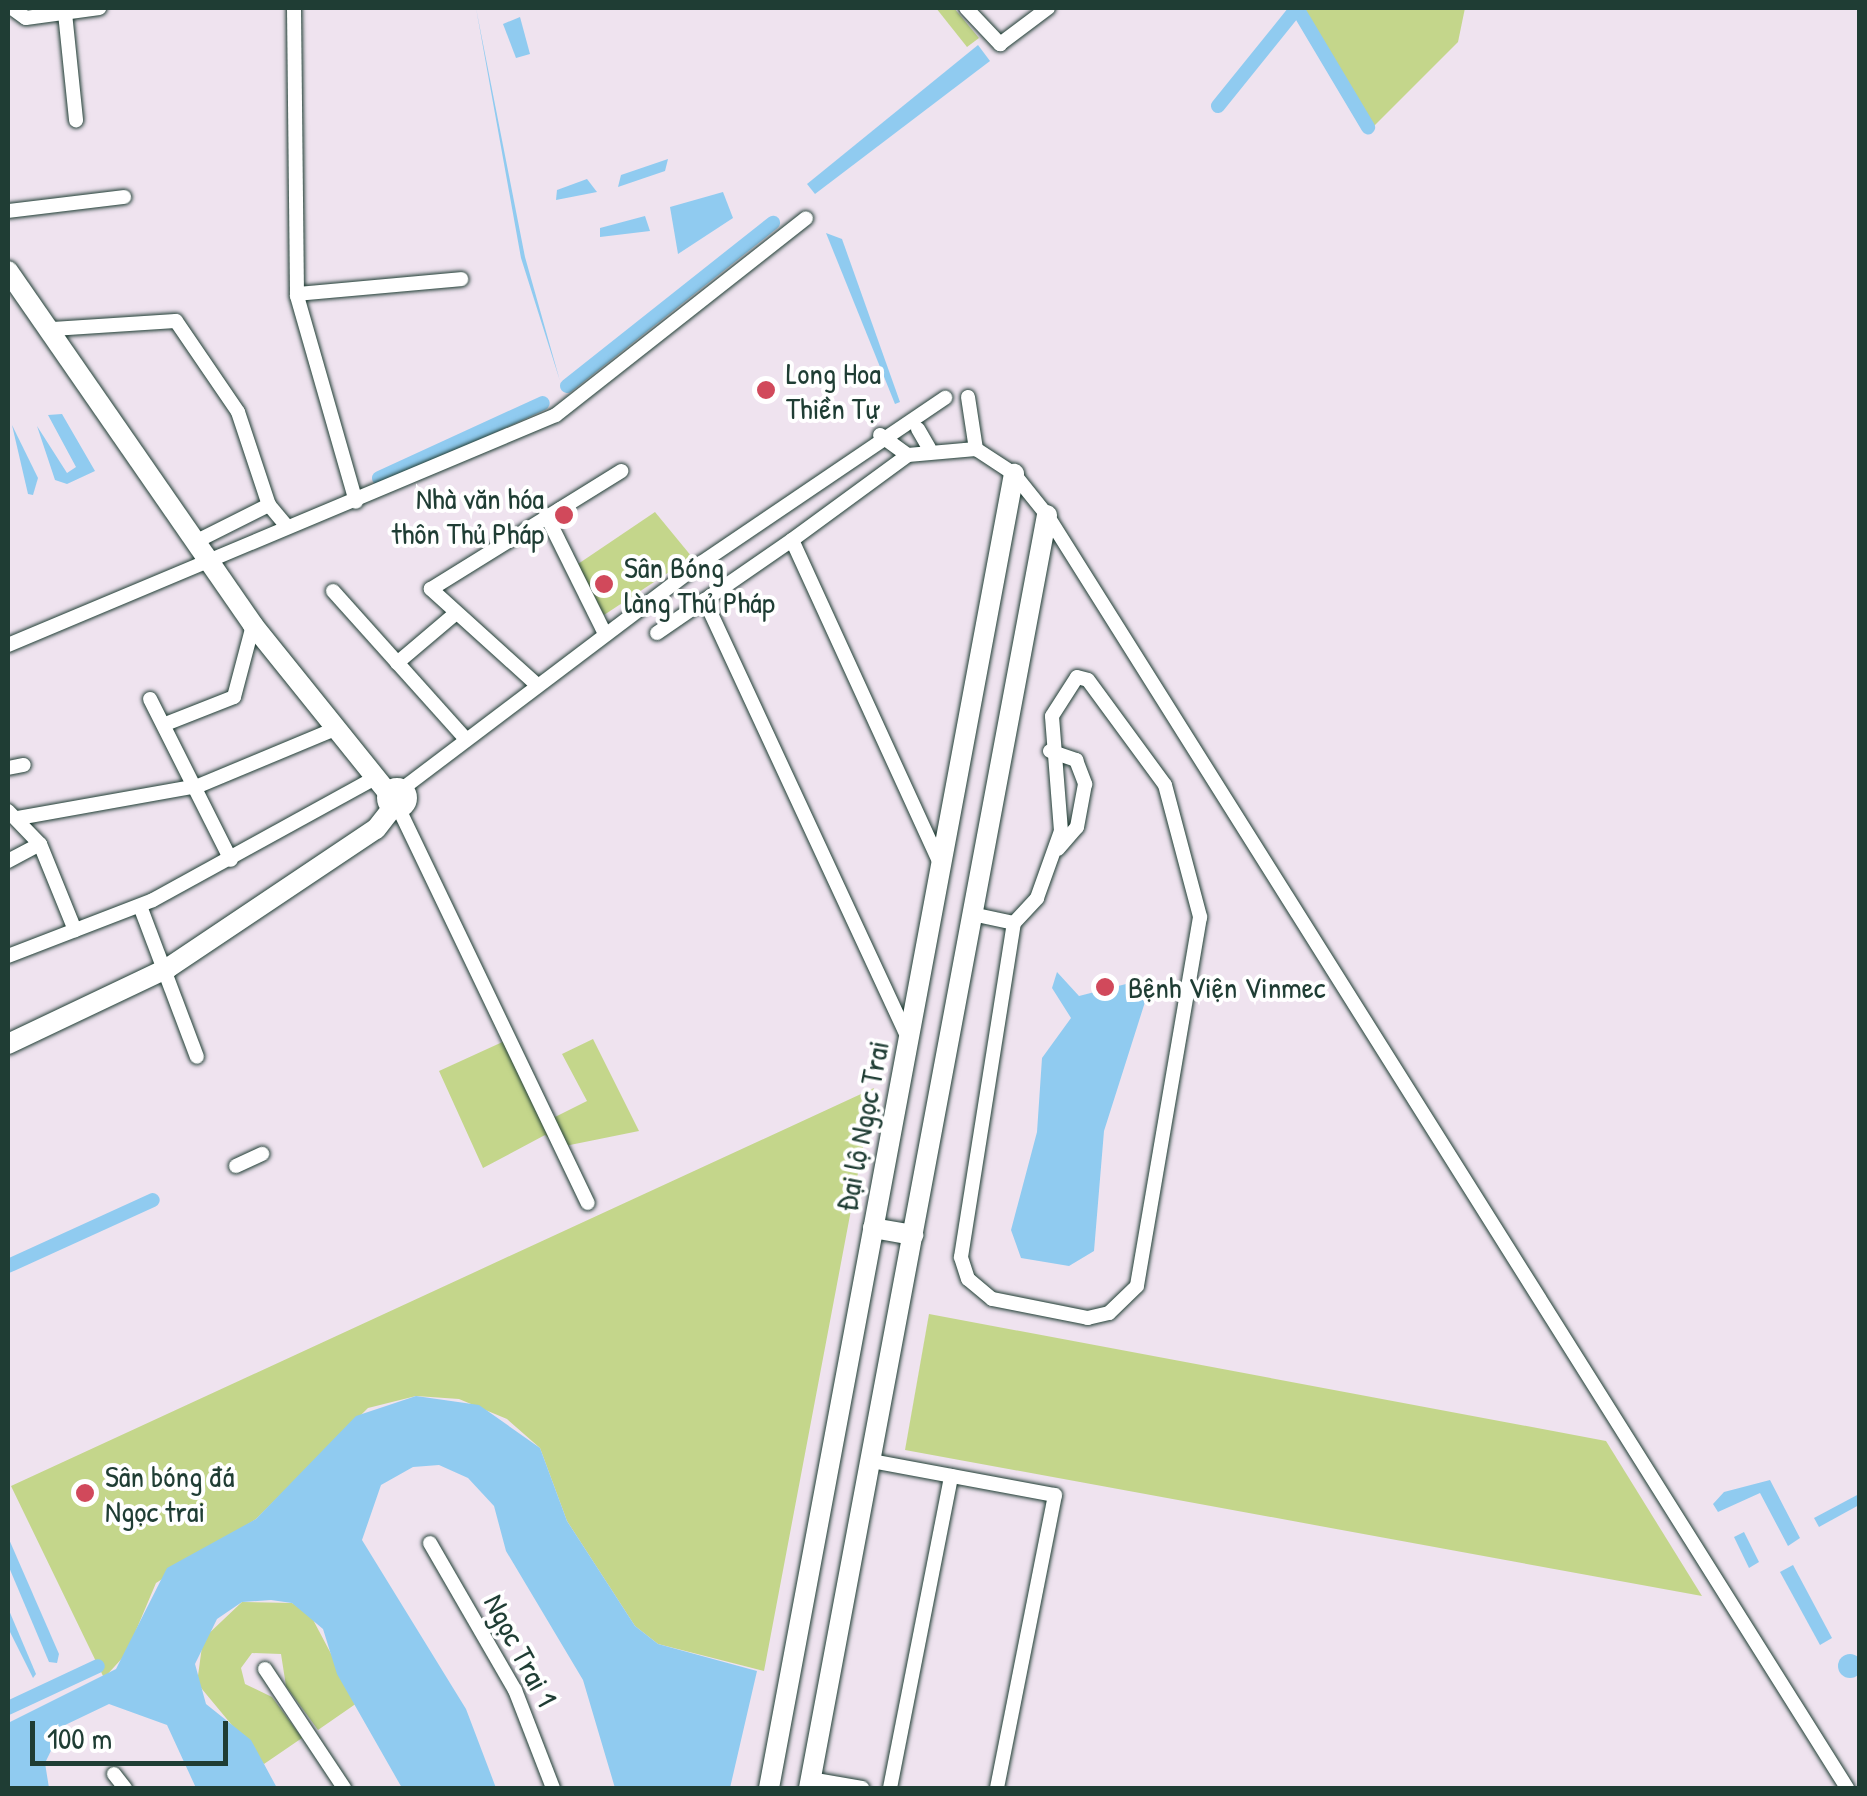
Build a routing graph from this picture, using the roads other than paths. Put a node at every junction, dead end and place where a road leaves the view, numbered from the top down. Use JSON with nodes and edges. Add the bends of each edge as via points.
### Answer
{"nodes":[{"id":1,"x":12,"y":8,"type":"edge"},
{"id":2,"x":99,"y":8,"type":"edge"},
{"id":3,"x":294,"y":8,"type":"edge"},
{"id":4,"x":966,"y":8,"type":"edge"},
{"id":5,"x":1048,"y":8,"type":"edge"},
{"id":6,"x":65,"y":12,"type":"junction"},
{"id":7,"x":76,"y":120,"type":"dead end"},
{"id":8,"x":124,"y":197,"type":"dead end"},
{"id":9,"x":8,"y":211,"type":"edge"},
{"id":10,"x":806,"y":218,"type":"dead end"},
{"id":11,"x":8,"y":271,"type":"edge"},
{"id":12,"x":461,"y":279,"type":"dead end"},
{"id":13,"x":297,"y":294,"type":"junction"},
{"id":14,"x":52,"y":329,"type":"junction"},
{"id":15,"x":968,"y":397,"type":"dead end"},
{"id":16,"x":945,"y":398,"type":"dead end"},
{"id":17,"x":918,"y":430,"type":"dead end"},
{"id":18,"x":880,"y":436,"type":"junction"},
{"id":19,"x":930,"y":448,"type":"junction"},
{"id":20,"x":976,"y":450,"type":"junction"},
{"id":21,"x":908,"y":455,"type":"junction"},
{"id":22,"x":621,"y":471,"type":"dead end"},
{"id":23,"x":1014,"y":474,"type":"junction"},
{"id":24,"x":356,"y":502,"type":"junction"},
{"id":25,"x":269,"y":505,"type":"junction"},
{"id":26,"x":546,"y":515,"type":"junction"},
{"id":27,"x":1047,"y":515,"type":"junction"},
{"id":28,"x":286,"y":524,"type":"junction"},
{"id":29,"x":792,"y":540,"type":"junction"},
{"id":30,"x":201,"y":550,"type":"junction"},
{"id":31,"x":332,"y":591,"type":"dead end"},
{"id":32,"x":705,"y":600,"type":"junction"},
{"id":33,"x":455,"y":614,"type":"junction"},
{"id":34,"x":252,"y":624,"type":"junction"},
{"id":35,"x":605,"y":634,"type":"junction"},
{"id":36,"x":657,"y":634,"type":"dead end"},
{"id":37,"x":8,"y":645,"type":"edge"},
{"id":38,"x":397,"y":663,"type":"junction"},
{"id":39,"x":536,"y":684,"type":"junction"},
{"id":40,"x":150,"y":698,"type":"dead end"},
{"id":41,"x":168,"y":723,"type":"junction"},
{"id":42,"x":336,"y":728,"type":"junction"},
{"id":43,"x":466,"y":738,"type":"junction"},
{"id":44,"x":1050,"y":751,"type":"junction"},
{"id":45,"x":24,"y":764,"type":"dead end"},
{"id":46,"x":8,"y":768,"type":"edge"},
{"id":47,"x":198,"y":786,"type":"junction"},
{"id":48,"x":391,"y":795,"type":"junction"},
{"id":49,"x":12,"y":815,"type":"edge"},
{"id":50,"x":40,"y":844,"type":"junction"},
{"id":51,"x":1058,"y":849,"type":"junction"},
{"id":52,"x":231,"y":860,"type":"junction"},
{"id":53,"x":8,"y":861,"type":"edge"},
{"id":54,"x":942,"y":868,"type":"junction"},
{"id":55,"x":140,"y":906,"type":"junction"},
{"id":56,"x":972,"y":914,"type":"junction"},
{"id":57,"x":76,"y":919,"type":"junction"},
{"id":58,"x":1014,"y":923,"type":"junction"},
{"id":59,"x":8,"y":956,"type":"edge"},
{"id":60,"x":168,"y":968,"type":"junction"},
{"id":61,"x":908,"y":1038,"type":"junction"},
{"id":62,"x":8,"y":1044,"type":"edge"},
{"id":63,"x":197,"y":1057,"type":"dead end"},
{"id":64,"x":262,"y":1154,"type":"dead end"},
{"id":65,"x":236,"y":1166,"type":"dead end"},
{"id":66,"x":588,"y":1203,"type":"dead end"},
{"id":67,"x":873,"y":1228,"type":"junction"},
{"id":68,"x":912,"y":1235,"type":"junction"},
{"id":69,"x":871,"y":1461,"type":"junction"},
{"id":70,"x":951,"y":1476,"type":"junction"},
{"id":71,"x":430,"y":1542,"type":"dead end"},
{"id":72,"x":265,"y":1668,"type":"dead end"},
{"id":73,"x":114,"y":1774,"type":"dead end"},
{"id":74,"x":810,"y":1784,"type":"edge"},
{"id":75,"x":126,"y":1788,"type":"edge"},
{"id":76,"x":344,"y":1788,"type":"edge"},
{"id":77,"x":553,"y":1788,"type":"edge"},
{"id":78,"x":768,"y":1788,"type":"edge"},
{"id":79,"x":862,"y":1788,"type":"edge"},
{"id":80,"x":890,"y":1788,"type":"edge"},
{"id":81,"x":997,"y":1788,"type":"edge"},
{"id":82,"x":1847,"y":1788,"type":"edge"}],
"edges":[{"from":1,"to":6,"type":"street","via":[[23,18]]},
{"from":2,"to":6,"type":"street"},
{"from":3,"to":13,"type":"street"},
{"from":4,"to":5,"type":"street","via":[[1000,44]]},
{"from":6,"to":7,"type":"street"},
{"from":8,"to":9,"type":"street"},
{"from":10,"to":24,"type":"street","via":[[565,410]]},
{"from":11,"to":14,"type":"main road"},
{"from":12,"to":13,"type":"street"},
{"from":13,"to":24,"type":"street"},
{"from":14,"to":25,"type":"street","via":[[176,321],[238,412]]},
{"from":14,"to":30,"type":"main road"},
{"from":15,"to":20,"type":"street"},
{"from":16,"to":18,"type":"street"},
{"from":17,"to":19,"type":"street"},
{"from":18,"to":21,"type":"street"},
{"from":18,"to":35,"type":"street"},
{"from":19,"to":20,"type":"street"},
{"from":19,"to":21,"type":"street"},
{"from":20,"to":23,"type":"street"},
{"from":21,"to":29,"type":"street"},
{"from":22,"to":26,"type":"street"},
{"from":23,"to":27,"type":"street"},
{"from":23,"to":54,"type":"main road","name":"Đại lộ Ngọc Trai"},
{"from":24,"to":28,"type":"street"},
{"from":25,"to":28,"type":"street"},
{"from":25,"to":30,"type":"street"},
{"from":26,"to":33,"type":"street","via":[[431,589]]},
{"from":26,"to":35,"type":"street"},
{"from":27,"to":56,"type":"main road"},
{"from":27,"to":82,"type":"street"},
{"from":28,"to":30,"type":"street"},
{"from":29,"to":32,"type":"street"},
{"from":29,"to":54,"type":"street","via":[[831,613]]},
{"from":30,"to":34,"type":"main road"},
{"from":30,"to":37,"type":"street"},
{"from":31,"to":38,"type":"street"},
{"from":32,"to":36,"type":"street"},
{"from":32,"to":61,"type":"street"},
{"from":33,"to":38,"type":"street"},
{"from":33,"to":39,"type":"street"},
{"from":34,"to":41,"type":"street","via":[[234,697]]},
{"from":34,"to":42,"type":"main road"},
{"from":35,"to":39,"type":"street"},
{"from":38,"to":43,"type":"street"},
{"from":39,"to":43,"type":"street"},
{"from":40,"to":41,"type":"street"},
{"from":41,"to":47,"type":"street"},
{"from":42,"to":47,"type":"street"},
{"from":42,"to":48,"type":"main road"},
{"from":43,"to":48,"type":"street"},
{"from":44,"to":51,"type":"street"},
{"from":44,"to":51,"type":"street","via":[[1076,760],[1085,784],[1078,828]]},
{"from":44,"to":58,"type":"street","via":[[1064,692],[1077,677],[1088,680],[1165,785],[1200,917],[1137,1286],[1109,1313],[1088,1318],[992,1300],[968,1279],[961,1256]]},
{"from":45,"to":46,"type":"street"},
{"from":47,"to":49,"type":"street"},
{"from":47,"to":52,"type":"street"},
{"from":48,"to":52,"type":"street"},
{"from":48,"to":60,"type":"main road","via":[[387,821]]},
{"from":48,"to":66,"type":"street"},
{"from":49,"to":50,"type":"street"},
{"from":50,"to":53,"type":"street"},
{"from":50,"to":57,"type":"street"},
{"from":51,"to":58,"type":"street","via":[[1037,898]]},
{"from":52,"to":55,"type":"street"},
{"from":54,"to":61,"type":"main road","name":"Đại lộ Ngọc Trai"},
{"from":55,"to":57,"type":"street"},
{"from":55,"to":60,"type":"street"},
{"from":56,"to":58,"type":"street"},
{"from":56,"to":68,"type":"main road"},
{"from":57,"to":59,"type":"street"},
{"from":60,"to":62,"type":"main road"},
{"from":60,"to":63,"type":"street"},
{"from":61,"to":67,"type":"main road","name":"Đại lộ Ngọc Trai"},
{"from":64,"to":65,"type":"street"},
{"from":67,"to":68,"type":"main road"},
{"from":67,"to":78,"type":"main road","name":"Đại lộ Ngọc Trai"},
{"from":68,"to":69,"type":"main road"},
{"from":69,"to":70,"type":"street"},
{"from":69,"to":74,"type":"main road"},
{"from":70,"to":80,"type":"street"},
{"from":70,"to":81,"type":"street","via":[[1055,1495]]},
{"from":71,"to":77,"type":"street","name":"Ngọc Trai 1","via":[[515,1690]]},
{"from":72,"to":76,"type":"street"},
{"from":73,"to":75,"type":"street"},
{"from":74,"to":79,"type":"street"}]}
